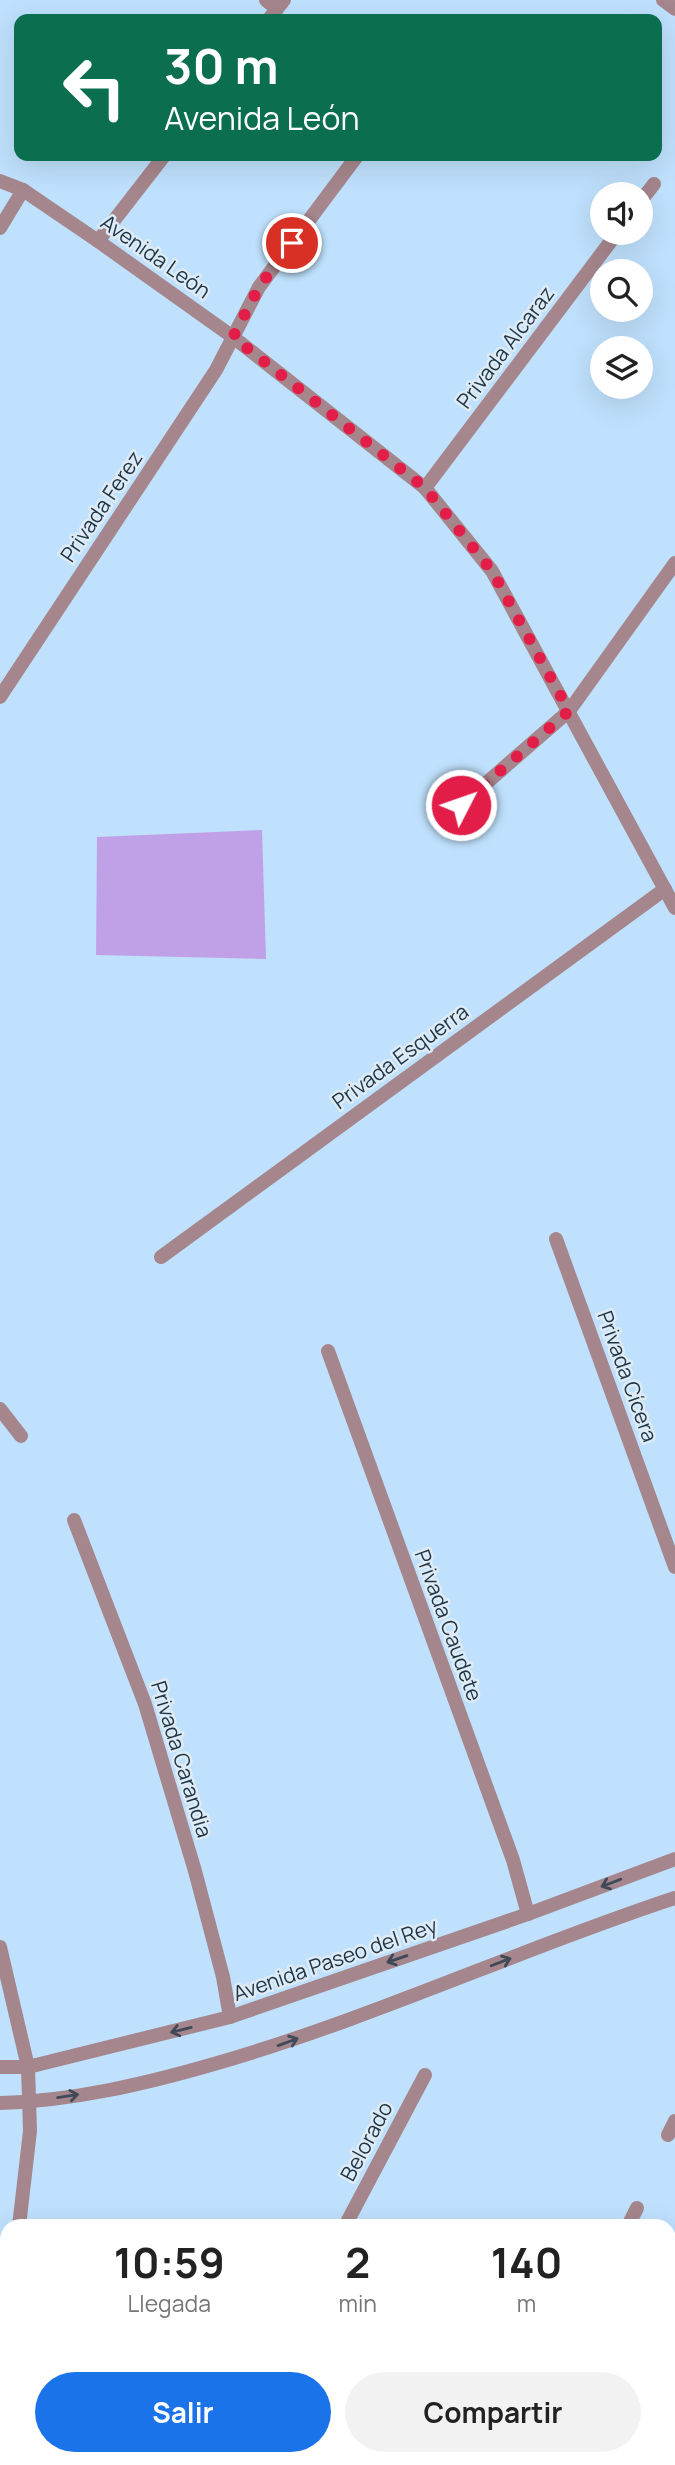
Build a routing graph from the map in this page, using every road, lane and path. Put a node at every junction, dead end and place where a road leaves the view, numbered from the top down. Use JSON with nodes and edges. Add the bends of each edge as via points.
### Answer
{"nodes":[{"id":1,"x":663,"y":0,"type":"edge"},
{"id":2,"x":675,"y":9,"type":"edge"},
{"id":3,"x":160,"y":161,"type":"edge"},
{"id":4,"x":353,"y":161,"type":"edge"},
{"id":5,"x":0,"y":181,"type":"edge"},
{"id":6,"x":23,"y":190,"type":"junction"},
{"id":7,"x":0,"y":228,"type":"edge"},
{"id":8,"x":99,"y":241,"type":"junction"},
{"id":9,"x":608,"y":245,"type":"edge"},
{"id":10,"x":233,"y":337,"type":"junction"},
{"id":11,"x":425,"y":488,"type":"junction"},
{"id":12,"x":675,"y":563,"type":"edge"},
{"id":13,"x":0,"y":697,"type":"edge"},
{"id":14,"x":569,"y":711,"type":"junction"},
{"id":15,"x":461,"y":805,"type":"dead end"},
{"id":16,"x":665,"y":888,"type":"junction"},
{"id":17,"x":675,"y":908,"type":"edge"},
{"id":18,"x":556,"y":1239,"type":"dead end"},
{"id":19,"x":161,"y":1257,"type":"dead end"},
{"id":20,"x":328,"y":1351,"type":"dead end"},
{"id":21,"x":0,"y":1409,"type":"edge"},
{"id":22,"x":21,"y":1436,"type":"dead end"},
{"id":23,"x":74,"y":1520,"type":"dead end"},
{"id":24,"x":675,"y":1567,"type":"edge"},
{"id":25,"x":675,"y":1858,"type":"edge"},
{"id":26,"x":675,"y":1898,"type":"edge"},
{"id":27,"x":527,"y":1914,"type":"junction"},
{"id":28,"x":0,"y":1947,"type":"edge"},
{"id":29,"x":230,"y":2017,"type":"junction"},
{"id":30,"x":0,"y":2067,"type":"edge"},
{"id":31,"x":28,"y":2067,"type":"junction"},
{"id":32,"x":425,"y":2075,"type":"dead end"},
{"id":33,"x":0,"y":2102,"type":"edge"},
{"id":34,"x":29,"y":2102,"type":"junction"},
{"id":35,"x":675,"y":2121,"type":"edge"},
{"id":36,"x":667,"y":2135,"type":"dead end"},
{"id":37,"x":637,"y":2208,"type":"dead end"},
{"id":38,"x":20,"y":2219,"type":"edge"},
{"id":39,"x":349,"y":2219,"type":"edge"},
{"id":40,"x":632,"y":2219,"type":"edge"}],
"edges":[{"from":1,"to":2,"type":"street"},
{"from":3,"to":8,"type":"street"},
{"from":4,"to":10,"type":"street","name":"Privada Ferez","via":[[259,287]]},
{"from":5,"to":6,"type":"street","name":"Avenida León"},
{"from":6,"to":7,"type":"street"},
{"from":6,"to":8,"type":"street","name":"Avenida León"},
{"from":8,"to":10,"type":"street","name":"Avenida León"},
{"from":9,"to":11,"type":"street","name":"Privada Alcaraz"},
{"from":10,"to":11,"type":"street","name":"Avenida León"},
{"from":10,"to":13,"type":"street","name":"Privada Ferez","via":[[216,370]]},
{"from":11,"to":14,"type":"street","name":"Avenida León","via":[[492,571]]},
{"from":12,"to":14,"type":"street"},
{"from":14,"to":15,"type":"street"},
{"from":14,"to":16,"type":"street","name":"Avenida León"},
{"from":16,"to":17,"type":"street","name":"Avenida León"},
{"from":16,"to":19,"type":"street","name":"Privada Esquerra"},
{"from":18,"to":24,"type":"street","name":"Privada Cícera"},
{"from":20,"to":27,"type":"street","name":"Privada Caudete","via":[[513,1860]]},
{"from":21,"to":22,"type":"street"},
{"from":23,"to":29,"type":"street","name":"Privada Carandia","via":[[145,1704],[195,1871]]},
{"from":25,"to":27,"type":"street","name":"Avenida Paseo del Rey","one_way":true},
{"from":34,"to":26,"type":"street","one_way":true,"via":[[151,2082],[281,2044]]},
{"from":27,"to":29,"type":"street","name":"Avenida Paseo del Rey","one_way":true},
{"from":28,"to":31,"type":"street"},
{"from":29,"to":31,"type":"street","name":"Avenida Paseo del Rey","one_way":true},
{"from":30,"to":31,"type":"street","name":"Avenida Paseo del Rey"},
{"from":31,"to":34,"type":"street"},
{"from":32,"to":39,"type":"street","name":"Belorado"},
{"from":33,"to":34,"type":"street"},
{"from":34,"to":38,"type":"street"},
{"from":35,"to":36,"type":"street"},
{"from":37,"to":40,"type":"street"}]}
